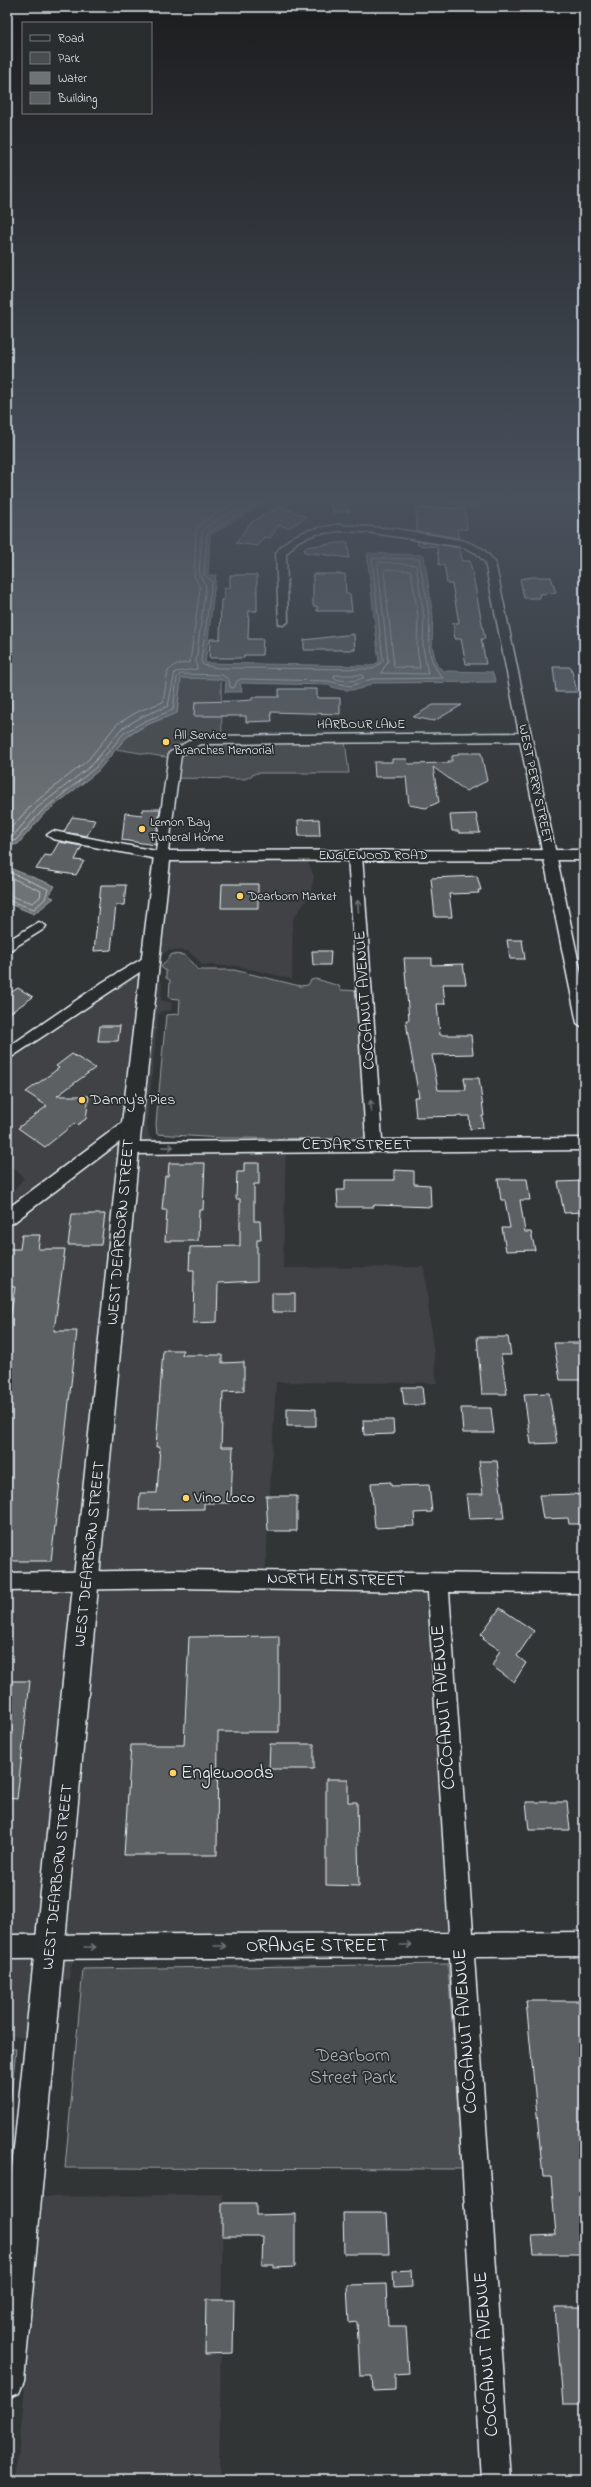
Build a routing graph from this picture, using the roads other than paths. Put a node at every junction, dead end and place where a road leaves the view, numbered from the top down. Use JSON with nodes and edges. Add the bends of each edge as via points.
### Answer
{"nodes":[{"id":1,"x":283,"y":611,"type":"edge"},
{"id":2,"x":500,"y":611,"type":"edge"},
{"id":3,"x":283,"y":622,"type":"dead end"},
{"id":4,"x":525,"y":737,"type":"junction"},
{"id":5,"x":197,"y":740,"type":"joint"},
{"id":6,"x":53,"y":834,"type":"dead end"},
{"id":7,"x":355,"y":855,"type":"junction"},
{"id":8,"x":550,"y":855,"type":"junction"},
{"id":9,"x":584,"y":855,"type":"edge"},
{"id":10,"x":162,"y":856,"type":"junction"},
{"id":11,"x":39,"y":926,"type":"dead end"},
{"id":12,"x":7,"y":948,"type":"edge"},
{"id":13,"x":150,"y":959,"type":"junction"},
{"id":14,"x":584,"y":1023,"type":"edge"},
{"id":15,"x":7,"y":1055,"type":"edge"},
{"id":16,"x":131,"y":1136,"type":"junction"},
{"id":17,"x":584,"y":1144,"type":"edge"},
{"id":18,"x":374,"y":1145,"type":"junction"},
{"id":19,"x":7,"y":1218,"type":"edge"},
{"id":20,"x":88,"y":1581,"type":"junction"},
{"id":21,"x":7,"y":1582,"type":"edge"},
{"id":22,"x":438,"y":1582,"type":"junction"},
{"id":23,"x":584,"y":1584,"type":"edge"},
{"id":24,"x":584,"y":1944,"type":"edge"},
{"id":25,"x":460,"y":1945,"type":"junction"},
{"id":26,"x":51,"y":1947,"type":"junction"},
{"id":27,"x":7,"y":1948,"type":"edge"},
{"id":28,"x":7,"y":2381,"type":"edge"},
{"id":29,"x":496,"y":2480,"type":"edge"}],
"edges":[{"from":1,"to":3,"type":"street","name":"WEST PERRY STREET"},
{"from":2,"to":4,"type":"street","name":"WEST PERRY STREET"},
{"from":4,"to":5,"type":"street","name":"HARBOUR LANE"},
{"from":4,"to":8,"type":"street","name":"WEST PERRY STREET"},
{"from":5,"to":10,"type":"street","name":"WEST DEARBORN STREET","via":[[175,753]]},
{"from":6,"to":10,"type":"street"},
{"from":7,"to":8,"type":"street","name":"ENGLEWOOD ROAD"},
{"from":7,"to":10,"type":"street","name":"ENGLEWOOD ROAD"},
{"from":18,"to":7,"type":"street","name":"COCOANUT AVENUE","one_way":true},
{"from":8,"to":9,"type":"street","name":"ENGLEWOOD ROAD"},
{"from":8,"to":14,"type":"street","name":"WEST PERRY STREET"},
{"from":10,"to":13,"type":"street","name":"WEST DEARBORN STREET"},
{"from":11,"to":12,"type":"street"},
{"from":13,"to":15,"type":"street"},
{"from":13,"to":16,"type":"street","name":"WEST DEARBORN STREET"},
{"from":16,"to":18,"type":"street","name":"CEDAR STREET","one_way":true},
{"from":16,"to":19,"type":"street"},
{"from":16,"to":20,"type":"street","name":"WEST DEARBORN STREET"},
{"from":17,"to":18,"type":"street","name":"CEDAR STREET"},
{"from":20,"to":21,"type":"street","name":"NORTH ELM STREET"},
{"from":20,"to":22,"type":"street","name":"NORTH ELM STREET","via":[[175,1579]]},
{"from":20,"to":26,"type":"street","name":"WEST DEARBORN STREET"},
{"from":22,"to":23,"type":"street","name":"NORTH ELM STREET"},
{"from":22,"to":25,"type":"street","name":"COCOANUT AVENUE"},
{"from":24,"to":25,"type":"street","name":"ORANGE STREET"},
{"from":26,"to":25,"type":"street","name":"ORANGE STREET","one_way":true},
{"from":25,"to":29,"type":"street","name":"COCOANUT AVENUE"},
{"from":26,"to":27,"type":"street","name":"ORANGE STREET"},
{"from":26,"to":28,"type":"street","name":"WEST DEARBORN STREET"}]}
